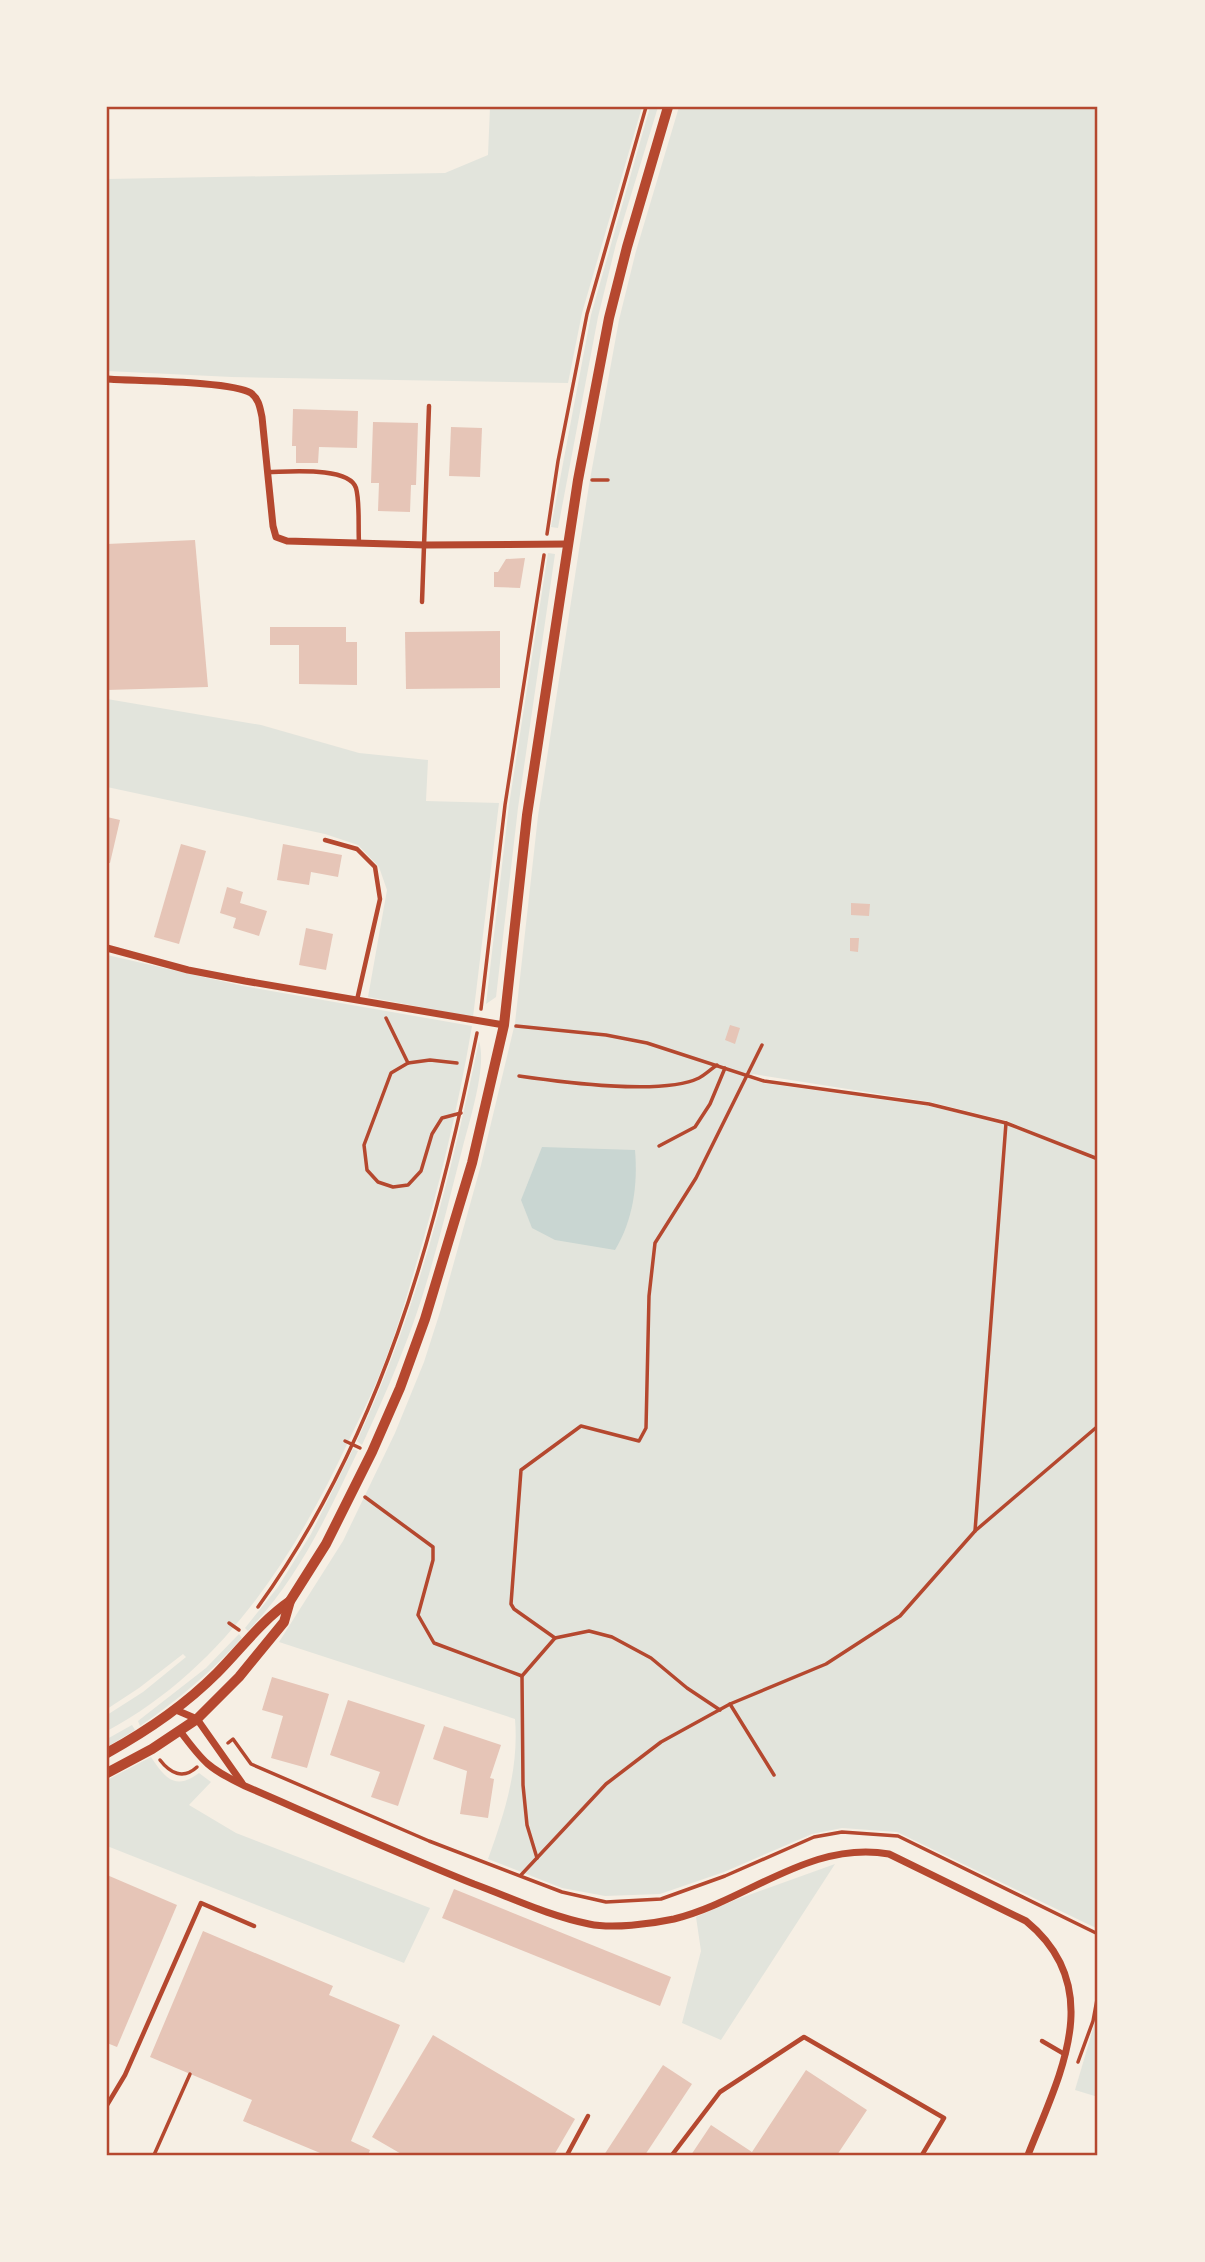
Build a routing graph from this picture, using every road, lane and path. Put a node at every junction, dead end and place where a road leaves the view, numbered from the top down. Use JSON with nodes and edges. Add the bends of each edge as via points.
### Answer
{"nodes":[{"id":1,"x":646,"y":107,"type":"edge"},
{"id":2,"x":668,"y":107,"type":"edge"},
{"id":3,"x":107,"y":379,"type":"edge"},
{"id":4,"x":429,"y":406,"type":"dead end"},
{"id":5,"x":267,"y":472,"type":"junction"},
{"id":6,"x":359,"y":543,"type":"junction"},
{"id":7,"x":545,"y":543,"type":"junction"},
{"id":8,"x":568,"y":544,"type":"junction"},
{"id":9,"x":425,"y":545,"type":"junction"},
{"id":10,"x":422,"y":602,"type":"dead end"},
{"id":11,"x":325,"y":840,"type":"dead end"},
{"id":12,"x":107,"y":948,"type":"edge"},
{"id":13,"x":357,"y":1001,"type":"junction"},
{"id":14,"x":379,"y":1004,"type":"junction"},
{"id":15,"x":479,"y":1022,"type":"junction"},
{"id":16,"x":503,"y":1025,"type":"junction"},
{"id":17,"x":762,"y":1045,"type":"dead end"},
{"id":18,"x":408,"y":1063,"type":"junction"},
{"id":19,"x":457,"y":1063,"type":"dead end"},
{"id":20,"x":716,"y":1065,"type":"junction"},
{"id":21,"x":725,"y":1068,"type":"junction"},
{"id":22,"x":746,"y":1075,"type":"junction"},
{"id":23,"x":519,"y":1076,"type":"dead end"},
{"id":24,"x":461,"y":1113,"type":"junction"},
{"id":25,"x":1006,"y":1123,"type":"junction"},
{"id":26,"x":659,"y":1146,"type":"dead end"},
{"id":27,"x":1098,"y":1159,"type":"edge"},
{"id":28,"x":1098,"y":1426,"type":"edge"},
{"id":29,"x":378,"y":1505,"type":"dead end"},
{"id":30,"x":975,"y":1531,"type":"junction"},
{"id":31,"x":290,"y":1601,"type":"junction"},
{"id":32,"x":251,"y":1616,"type":"dead end"},
{"id":33,"x":245,"y":1623,"type":"dead end"},
{"id":34,"x":239,"y":1630,"type":"dead end"},
{"id":35,"x":555,"y":1638,"type":"junction"},
{"id":36,"x":522,"y":1676,"type":"junction"},
{"id":37,"x":730,"y":1704,"type":"junction"},
{"id":38,"x":176,"y":1710,"type":"junction"},
{"id":39,"x":720,"y":1710,"type":"junction"},
{"id":40,"x":197,"y":1719,"type":"junction"},
{"id":41,"x":180,"y":1731,"type":"junction"},
{"id":42,"x":152,"y":1749,"type":"junction"},
{"id":43,"x":218,"y":1750,"type":"junction"},
{"id":44,"x":107,"y":1753,"type":"edge"},
{"id":45,"x":203,"y":1762,"type":"junction"},
{"id":46,"x":107,"y":1773,"type":"edge"},
{"id":47,"x":774,"y":1775,"type":"dead end"},
{"id":48,"x":245,"y":1786,"type":"junction"},
{"id":49,"x":537,"y":1858,"type":"junction"},
{"id":50,"x":521,"y":1876,"type":"junction"},
{"id":51,"x":254,"y":1926,"type":"dead end"},
{"id":52,"x":1098,"y":1934,"type":"edge"},
{"id":53,"x":1042,"y":2041,"type":"dead end"},
{"id":54,"x":1067,"y":2056,"type":"junction"},
{"id":55,"x":190,"y":2074,"type":"dead end"},
{"id":56,"x":107,"y":2105,"type":"edge"},
{"id":57,"x":588,"y":2116,"type":"dead end"},
{"id":58,"x":154,"y":2155,"type":"edge"},
{"id":59,"x":567,"y":2155,"type":"edge"},
{"id":60,"x":672,"y":2155,"type":"edge"},
{"id":61,"x":922,"y":2155,"type":"edge"},
{"id":62,"x":1028,"y":2155,"type":"edge"}],
"edges":[{"from":1,"to":7,"type":"path","via":[[587,314]]},
{"from":2,"to":8,"type":"street","via":[[609,318]]},
{"from":3,"to":5,"type":"street","via":[[229,386],[253,394],[262,417]]},
{"from":4,"to":9,"type":"lane"},
{"from":5,"to":6,"type":"street","via":[[276,537]]},
{"from":5,"to":6,"type":"lane","via":[[334,473],[350,478],[356,487]]},
{"from":6,"to":9,"type":"street"},
{"from":7,"to":8,"type":"street"},
{"from":7,"to":9,"type":"street"},
{"from":7,"to":15,"type":"path","via":[[505,805]]},
{"from":8,"to":16,"type":"street","via":[[527,815]]},
{"from":9,"to":10,"type":"lane"},
{"from":11,"to":13,"type":"lane","via":[[358,849],[375,867],[380,899]]},
{"from":12,"to":13,"type":"street","via":[[188,970]]},
{"from":13,"to":14,"type":"street"},
{"from":14,"to":15,"type":"street"},
{"from":14,"to":18,"type":"path"},
{"from":15,"to":16,"type":"street"},
{"from":15,"to":24,"type":"path"},
{"from":16,"to":20,"type":"path","via":[[607,1035]]},
{"from":16,"to":31,"type":"street","via":[[472,1163],[408,1365],[354,1490]]},
{"from":17,"to":22,"type":"path"},
{"from":18,"to":19,"type":"path"},
{"from":18,"to":24,"type":"path","via":[[391,1073],[364,1145],[367,1170],[379,1182],[393,1187],[408,1185],[421,1171],[442,1118]]},
{"from":20,"to":21,"type":"path"},
{"from":20,"to":23,"type":"path","via":[[699,1078],[672,1085],[602,1085]]},
{"from":21,"to":22,"type":"path"},
{"from":21,"to":26,"type":"path","via":[[695,1127]]},
{"from":22,"to":25,"type":"path","via":[[929,1104]]},
{"from":22,"to":35,"type":"path","via":[[696,1178],[655,1243],[646,1429],[639,1441],[581,1426],[521,1470],[511,1604]]},
{"from":24,"to":32,"type":"path","via":[[413,1290],[380,1383],[308,1532]]},
{"from":25,"to":27,"type":"path"},
{"from":25,"to":30,"type":"path"},
{"from":28,"to":30,"type":"path"},
{"from":29,"to":36,"type":"path","via":[[433,1547],[418,1615],[434,1643]]},
{"from":30,"to":37,"type":"path","via":[[900,1616],[826,1664]]},
{"from":31,"to":38,"type":"street","via":[[271,1614]]},
{"from":31,"to":40,"type":"street","via":[[284,1622],[239,1678]]},
{"from":33,"to":34,"type":"path"},
{"from":35,"to":36,"type":"path"},
{"from":35,"to":39,"type":"path","via":[[589,1631],[612,1637],[651,1658]]},
{"from":36,"to":49,"type":"path","via":[[523,1785],[527,1825]]},
{"from":37,"to":39,"type":"path"},
{"from":37,"to":47,"type":"path"},
{"from":38,"to":40,"type":"street"},
{"from":38,"to":41,"type":"street"},
{"from":38,"to":44,"type":"street"},
{"from":39,"to":49,"type":"path","via":[[661,1742],[606,1784]]},
{"from":40,"to":41,"type":"street"},
{"from":40,"to":43,"type":"street"},
{"from":41,"to":42,"type":"street"},
{"from":41,"to":45,"type":"street"},
{"from":42,"to":45,"type":"path","via":[[177,1775],[192,1772]]},
{"from":42,"to":46,"type":"street"},
{"from":43,"to":48,"type":"street"},
{"from":43,"to":50,"type":"path","via":[[233,1739],[251,1764]]},
{"from":45,"to":48,"type":"street"},
{"from":48,"to":54,"type":"street","via":[[421,1863],[545,1912],[591,1925],[673,1919],[825,1856],[869,1851],[889,1854],[1040,1932],[1059,1958],[1068,1983],[1073,2011]]},
{"from":49,"to":50,"type":"path"},
{"from":50,"to":52,"type":"path","via":[[607,1902],[661,1899],[814,1837],[842,1832],[898,1836]]},
{"from":51,"to":56,"type":"lane","via":[[201,1903],[125,2075]]},
{"from":53,"to":54,"type":"lane"},
{"from":54,"to":62,"type":"street"},
{"from":55,"to":58,"type":"path"},
{"from":57,"to":59,"type":"lane"},
{"from":60,"to":61,"type":"lane","via":[[720,2092],[804,2037],[944,2118]]}]}
